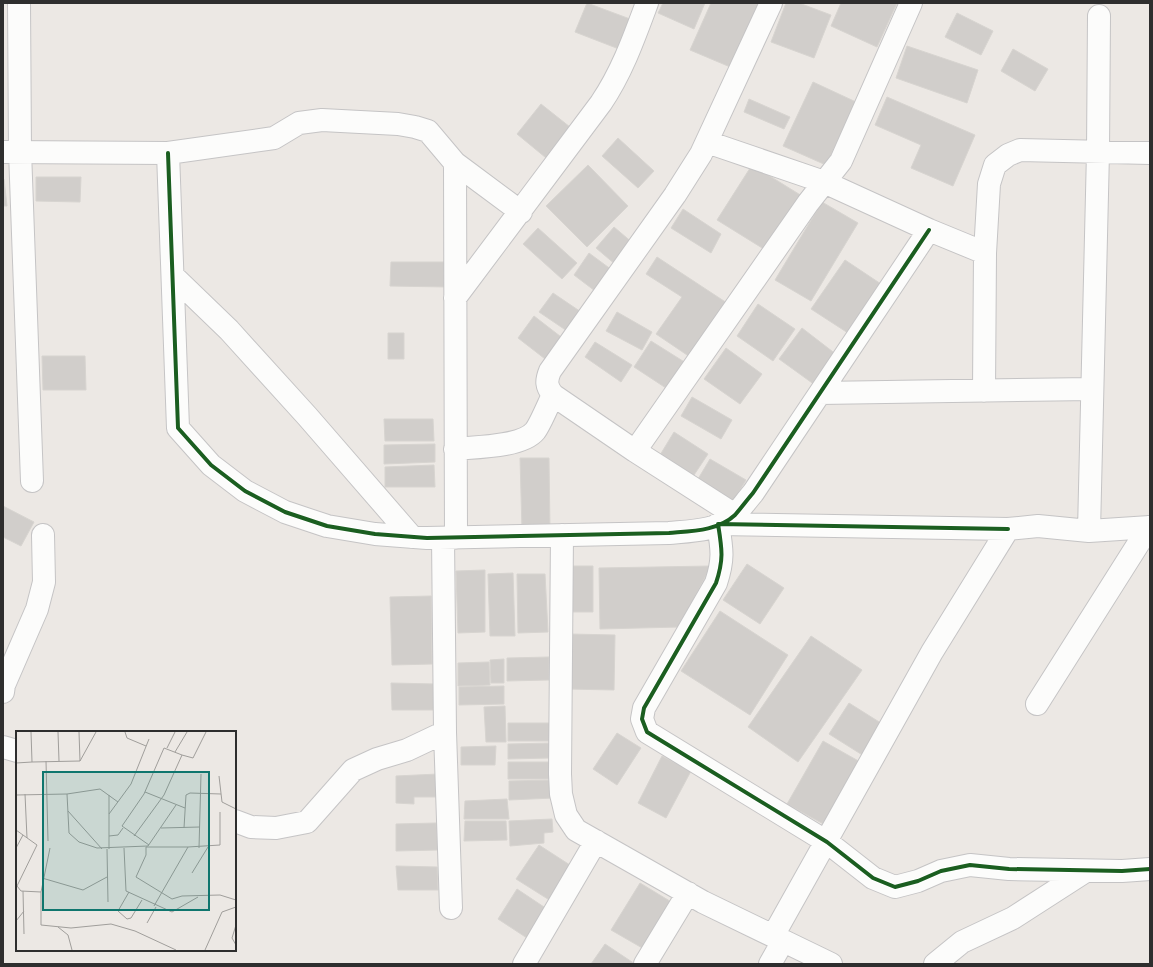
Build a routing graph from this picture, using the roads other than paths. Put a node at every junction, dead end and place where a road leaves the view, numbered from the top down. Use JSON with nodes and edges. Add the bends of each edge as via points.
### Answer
{"nodes":[{"id":1,"x":19,"y":3,"type":"edge"},
{"id":2,"x":647,"y":3,"type":"edge"},
{"id":3,"x":771,"y":3,"type":"edge"},
{"id":4,"x":911,"y":3,"type":"edge"},
{"id":5,"x":1099,"y":16,"type":"dead end"},
{"id":6,"x":707,"y":142,"type":"junction"},
{"id":7,"x":11,"y":152,"type":"edge"},
{"id":8,"x":1098,"y":152,"type":"junction"},
{"id":9,"x":168,"y":153,"type":"junction"},
{"id":10,"x":1150,"y":153,"type":"edge"},
{"id":11,"x":455,"y":163,"type":"junction"},
{"id":12,"x":824,"y":182,"type":"junction"},
{"id":13,"x":521,"y":212,"type":"junction"},
{"id":14,"x":929,"y":230,"type":"junction"},
{"id":15,"x":985,"y":253,"type":"junction"},
{"id":16,"x":173,"y":276,"type":"junction"},
{"id":17,"x":455,"y":298,"type":"junction"},
{"id":18,"x":1092,"y":389,"type":"junction"},
{"id":19,"x":984,"y":391,"type":"junction"},
{"id":20,"x":820,"y":393,"type":"junction"},
{"id":21,"x":553,"y":395,"type":"junction"},
{"id":22,"x":455,"y":449,"type":"junction"},
{"id":23,"x":635,"y":451,"type":"junction"},
{"id":24,"x":32,"y":481,"type":"dead end"},
{"id":25,"x":726,"y":520,"type":"junction"},
{"id":26,"x":1150,"y":527,"type":"edge"},
{"id":27,"x":1008,"y":529,"type":"junction"},
{"id":28,"x":1088,"y":531,"type":"junction"},
{"id":29,"x":43,"y":535,"type":"dead end"},
{"id":30,"x":562,"y":535,"type":"junction"},
{"id":31,"x":412,"y":537,"type":"junction"},
{"id":32,"x":449,"y":538,"type":"junction"},
{"id":33,"x":3,"y":692,"type":"edge"},
{"id":34,"x":1037,"y":704,"type":"dead end"},
{"id":35,"x":445,"y":732,"type":"junction"},
{"id":36,"x":3,"y":747,"type":"edge"},
{"id":37,"x":16,"y":751,"type":"edge"},
{"id":38,"x":236,"y":821,"type":"edge"},
{"id":39,"x":596,"y":841,"type":"junction"},
{"id":40,"x":827,"y":842,"type":"junction"},
{"id":41,"x":1150,"y":869,"type":"edge"},
{"id":42,"x":1086,"y":871,"type":"junction"},
{"id":43,"x":688,"y":893,"type":"junction"},
{"id":44,"x":451,"y":908,"type":"dead end"},
{"id":45,"x":778,"y":938,"type":"junction"},
{"id":46,"x":524,"y":964,"type":"edge"},
{"id":47,"x":646,"y":964,"type":"edge"},
{"id":48,"x":770,"y":964,"type":"edge"},
{"id":49,"x":831,"y":964,"type":"edge"},
{"id":50,"x":935,"y":964,"type":"edge"}],
"edges":[{"from":1,"to":7,"type":"street"},
{"from":2,"to":13,"type":"street","via":[[623,66],[612,87]]},
{"from":3,"to":6,"type":"street"},
{"from":4,"to":12,"type":"street","via":[[841,161]]},
{"from":5,"to":8,"type":"street"},
{"from":6,"to":12,"type":"street"},
{"from":6,"to":21,"type":"street","via":[[675,195],[550,371],[547,388]]},
{"from":7,"to":9,"type":"street"},
{"from":7,"to":24,"type":"street"},
{"from":8,"to":10,"type":"street"},
{"from":8,"to":15,"type":"street","via":[[1020,150],[995,165],[989,184]]},
{"from":8,"to":18,"type":"street"},
{"from":9,"to":11,"type":"street","via":[[274,138],[299,123],[322,120],[398,124],[428,131]]},
{"from":9,"to":16,"type":"street"},
{"from":11,"to":13,"type":"street"},
{"from":11,"to":17,"type":"street"},
{"from":12,"to":14,"type":"street"},
{"from":12,"to":23,"type":"street"},
{"from":13,"to":17,"type":"street"},
{"from":14,"to":15,"type":"street"},
{"from":14,"to":20,"type":"street"},
{"from":15,"to":19,"type":"street"},
{"from":16,"to":31,"type":"street","via":[[229,330]]},
{"from":16,"to":31,"type":"street","via":[[178,428],[211,465],[245,491],[285,512],[327,526]]},
{"from":17,"to":22,"type":"street"},
{"from":18,"to":19,"type":"street"},
{"from":18,"to":28,"type":"street"},
{"from":19,"to":20,"type":"street"},
{"from":20,"to":25,"type":"street","via":[[753,493]]},
{"from":21,"to":22,"type":"street","via":[[535,431],[523,439],[503,445]]},
{"from":21,"to":23,"type":"street"},
{"from":22,"to":32,"type":"street"},
{"from":23,"to":25,"type":"street"},
{"from":25,"to":27,"type":"street"},
{"from":25,"to":30,"type":"street","via":[[702,530],[682,532]]},
{"from":25,"to":40,"type":"street","via":[[721,569],[716,583],[644,708],[642,719],[647,732]]},
{"from":26,"to":28,"type":"street"},
{"from":26,"to":34,"type":"street"},
{"from":27,"to":28,"type":"street","via":[[1038,526]]},
{"from":27,"to":40,"type":"street","via":[[932,652]]},
{"from":29,"to":33,"type":"street","via":[[44,582],[37,609]]},
{"from":30,"to":32,"type":"street"},
{"from":30,"to":39,"type":"street","via":[[561,794],[566,815],[576,830]]},
{"from":31,"to":32,"type":"street"},
{"from":32,"to":35,"type":"street"},
{"from":35,"to":38,"type":"street","via":[[407,750],[353,770],[307,822],[276,828],[251,826]]},
{"from":35,"to":44,"type":"street"},
{"from":36,"to":37,"type":"street"},
{"from":39,"to":43,"type":"street"},
{"from":39,"to":46,"type":"street"},
{"from":40,"to":42,"type":"street","via":[[873,878],[895,887],[941,871],[970,865]]},
{"from":40,"to":45,"type":"street"},
{"from":41,"to":42,"type":"street"},
{"from":42,"to":50,"type":"street","via":[[1013,918],[962,942]]},
{"from":43,"to":45,"type":"street"},
{"from":43,"to":47,"type":"street"},
{"from":45,"to":48,"type":"street"},
{"from":45,"to":49,"type":"street"}]}
